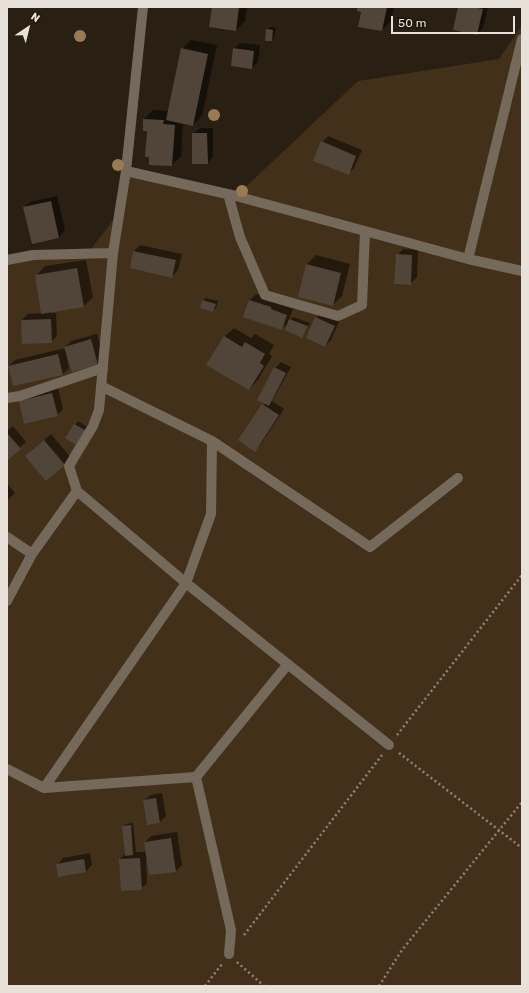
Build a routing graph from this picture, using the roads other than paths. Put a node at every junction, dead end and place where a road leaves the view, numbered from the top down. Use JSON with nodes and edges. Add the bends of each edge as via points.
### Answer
{"nodes":[{"id":1,"x":143,"y":7,"type":"edge"},
{"id":2,"x":522,"y":39,"type":"edge"},
{"id":3,"x":126,"y":171,"type":"junction"},
{"id":4,"x":228,"y":194,"type":"junction"},
{"id":5,"x":365,"y":231,"type":"junction"},
{"id":6,"x":113,"y":253,"type":"junction"},
{"id":7,"x":468,"y":259,"type":"junction"},
{"id":8,"x":7,"y":260,"type":"edge"},
{"id":9,"x":522,"y":271,"type":"edge"},
{"id":10,"x":103,"y":368,"type":"junction"},
{"id":11,"x":101,"y":386,"type":"junction"},
{"id":12,"x":7,"y":398,"type":"edge"},
{"id":13,"x":212,"y":441,"type":"junction"},
{"id":14,"x":458,"y":478,"type":"dead end"},
{"id":15,"x":77,"y":491,"type":"junction"},
{"id":16,"x":7,"y":536,"type":"edge"},
{"id":17,"x":32,"y":554,"type":"junction"},
{"id":18,"x":186,"y":582,"type":"junction"},
{"id":19,"x":7,"y":601,"type":"edge"},
{"id":20,"x":288,"y":664,"type":"junction"},
{"id":21,"x":389,"y":745,"type":"road end"},
{"id":22,"x":7,"y":769,"type":"edge"},
{"id":23,"x":196,"y":777,"type":"junction"},
{"id":24,"x":44,"y":788,"type":"junction"},
{"id":25,"x":229,"y":954,"type":"road end"}],
"edges":[{"from":1,"to":3,"type":"street"},
{"from":2,"to":7,"type":"street"},
{"from":3,"to":4,"type":"street"},
{"from":3,"to":6,"type":"street"},
{"from":4,"to":5,"type":"street"},
{"from":4,"to":5,"type":"street","via":[[240,237],[265,295],[338,316],[362,306]]},
{"from":5,"to":7,"type":"street"},
{"from":6,"to":8,"type":"street","via":[[33,255]]},
{"from":6,"to":10,"type":"street"},
{"from":7,"to":9,"type":"street"},
{"from":10,"to":11,"type":"street"},
{"from":10,"to":12,"type":"street"},
{"from":11,"to":13,"type":"street"},
{"from":11,"to":15,"type":"street","via":[[99,410],[69,466]]},
{"from":13,"to":14,"type":"street","via":[[370,547]]},
{"from":13,"to":18,"type":"street","via":[[211,514]]},
{"from":15,"to":17,"type":"street"},
{"from":15,"to":18,"type":"street"},
{"from":16,"to":17,"type":"street"},
{"from":17,"to":19,"type":"street"},
{"from":18,"to":20,"type":"street"},
{"from":18,"to":24,"type":"street"},
{"from":20,"to":21,"type":"street"},
{"from":20,"to":23,"type":"street"},
{"from":22,"to":24,"type":"street"},
{"from":23,"to":24,"type":"street"},
{"from":23,"to":25,"type":"street","via":[[231,930]]}]}
